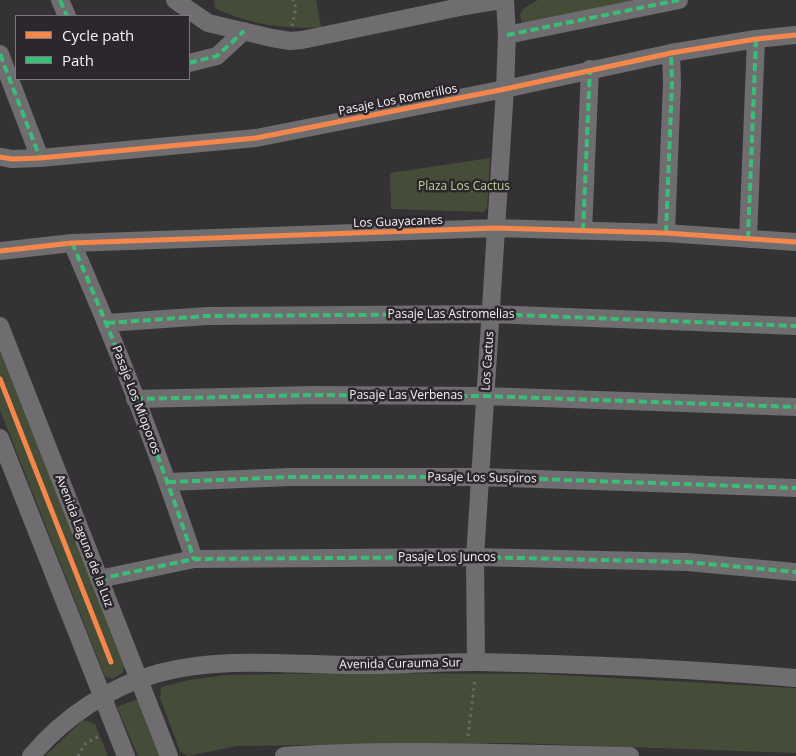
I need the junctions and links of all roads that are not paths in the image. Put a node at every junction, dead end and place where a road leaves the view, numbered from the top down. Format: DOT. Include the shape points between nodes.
graph roads {
  1 [pos="60,0"];
  2 [pos="175,0"];
  3 [pos="501,0"];
  4 [pos="505,0"];
  5 [pos="679,0"];
  6 [pos="67,15"];
  7 [pos="244,31"];
  8 [pos="796,35"];
  9 [pos="507,36"];
  10 [pos="756,39"];
  11 [pos="671,53"];
  12 [pos="0,54"];
  13 [pos="190,63"];
  14 [pos="590,69"];
  15 [pos="12,77"];
  16 [pos="505,89"];
  17 [pos="0,157"];
  18 [pos="40,158"];
  19 [pos="496,228"];
  20 [pos="583,231"];
  21 [pos="666,234"];
  22 [pos="748,239"];
  23 [pos="72,242"];
  24 [pos="796,242"];
  25 [pos="0,250"];
  26 [pos="491,314"];
  27 [pos="107,323"];
  28 [pos="0,326"];
  29 [pos="796,326"];
  30 [pos="485,396"];
  31 [pos="135,399"];
  32 [pos="796,407"];
  33 [pos="0,438"];
  34 [pos="480,478"];
  35 [pos="168,482"];
  36 [pos="796,488"];
  37 [pos="475,557"];
  38 [pos="194,559"];
  39 [pos="796,572"];
  40 [pos="99,579"];
  41 [pos="476,662"];
  42 [pos="796,678"];
  43 [pos="138,680"];
  44 [pos="102,696"];
  45 [pos="466,755"];
  46 [pos="31,756"];
  47 [pos="126,756"];
  48 [pos="169,756"];
  49 [pos="284,756"];
  50 [pos="630,756"];
  1 -- 6 [label="street"];
  2 -- 7 [label="street" via="208,23"];
  3 -- 7 [label="street" via="302,40 290,41"];
  4 -- 9 [label="street, Los Cactus"];
  5 -- 9 [label="street"];
  7 -- 13 [label="street" via="217,56"];
  8 -- 10 [label="street, Pasaje Los Romerillos"];
  9 -- 16 [label="street, Los Cactus"];
  10 -- 11 [label="street, Pasaje Los Romerillos"];
  10 -- 22 [label="street"];
  11 -- 14 [label="street, Pasaje Los Romerillos"];
  11 -- 21 [label="street"];
  12 -- 15 [label="street"];
  14 -- 16 [label="street, Pasaje Los Romerillos"];
  14 -- 20 [label="street"];
  15 -- 18 [label="street"];
  16 -- 18 [label="street, Pasaje Los Romerillos" via="256,138"];
  16 -- 19 [label="street, Los Cactus"];
  17 -- 18 [label="street, Pasaje Los Romerillos"];
  19 -- 20 [label="street, Los Guayacanes"];
  19 -- 23 [label="street, Los Guayacanes"];
  19 -- 26 [label="street, Los Cactus"];
  20 -- 21 [label="street, Los Guayacanes"];
  21 -- 22 [label="street, Los Guayacanes"];
  22 -- 24 [label="street, Los Guayacanes"];
  23 -- 25 [label="street, Los Guayacanes"];
  23 -- 27 [label="street, Pasaje Los Mioporos"];
  26 -- 27 [label="street, Pasaje Las Astromelias" via="208,316"];
  26 -- 29 [label="street, Pasaje Las Astromelias"];
  26 -- 30 [label="street, Los Cactus"];
  27 -- 31 [label="street, Pasaje Los Mioporos"];
  28 -- 40 [label="street, Avenida Laguna de la Luz"];
  30 -- 31 [label="street, Pasaje Las Verbenas"];
  30 -- 32 [label="street, Pasaje Las Verbenas"];
  30 -- 34 [label="street, Los Cactus"];
  31 -- 35 [label="street, Pasaje Los Mioporos"];
  33 -- 44 [label="street"];
  34 -- 35 [label="street, Pasaje Los Suspiros" via="290,477"];
  34 -- 36 [label="street, Pasaje Los Suspiros"];
  34 -- 37 [label="street, Los Cactus"];
  35 -- 38 [label="street, Pasaje Los Mioporos"];
  37 -- 38 [label="street, Pasaje Los Juncos"];
  37 -- 39 [label="street, Pasaje Los Juncos" via="687,562"];
  37 -- 41 [label="street, Los Cactus"];
  38 -- 40 [label="street, Pasaje Los Juncos"];
  40 -- 43 [label="street, Avenida Laguna de la Luz"];
  41 -- 42 [label="street, Avenida Curauma Sur"];
  41 -- 43 [label="street, Avenida Curauma Sur" via="235,664 180,668"];
  43 -- 44 [label="street, Avenida Curauma Sur"];
  43 -- 48 [label="street, Avenida Laguna de la Luz"];
  44 -- 46 [label="street, Avenida Curauma Sur" via="48,736"];
  44 -- 47 [label="street"];
  45 -- 49 [label="street"];
  45 -- 50 [label="street"];
}
